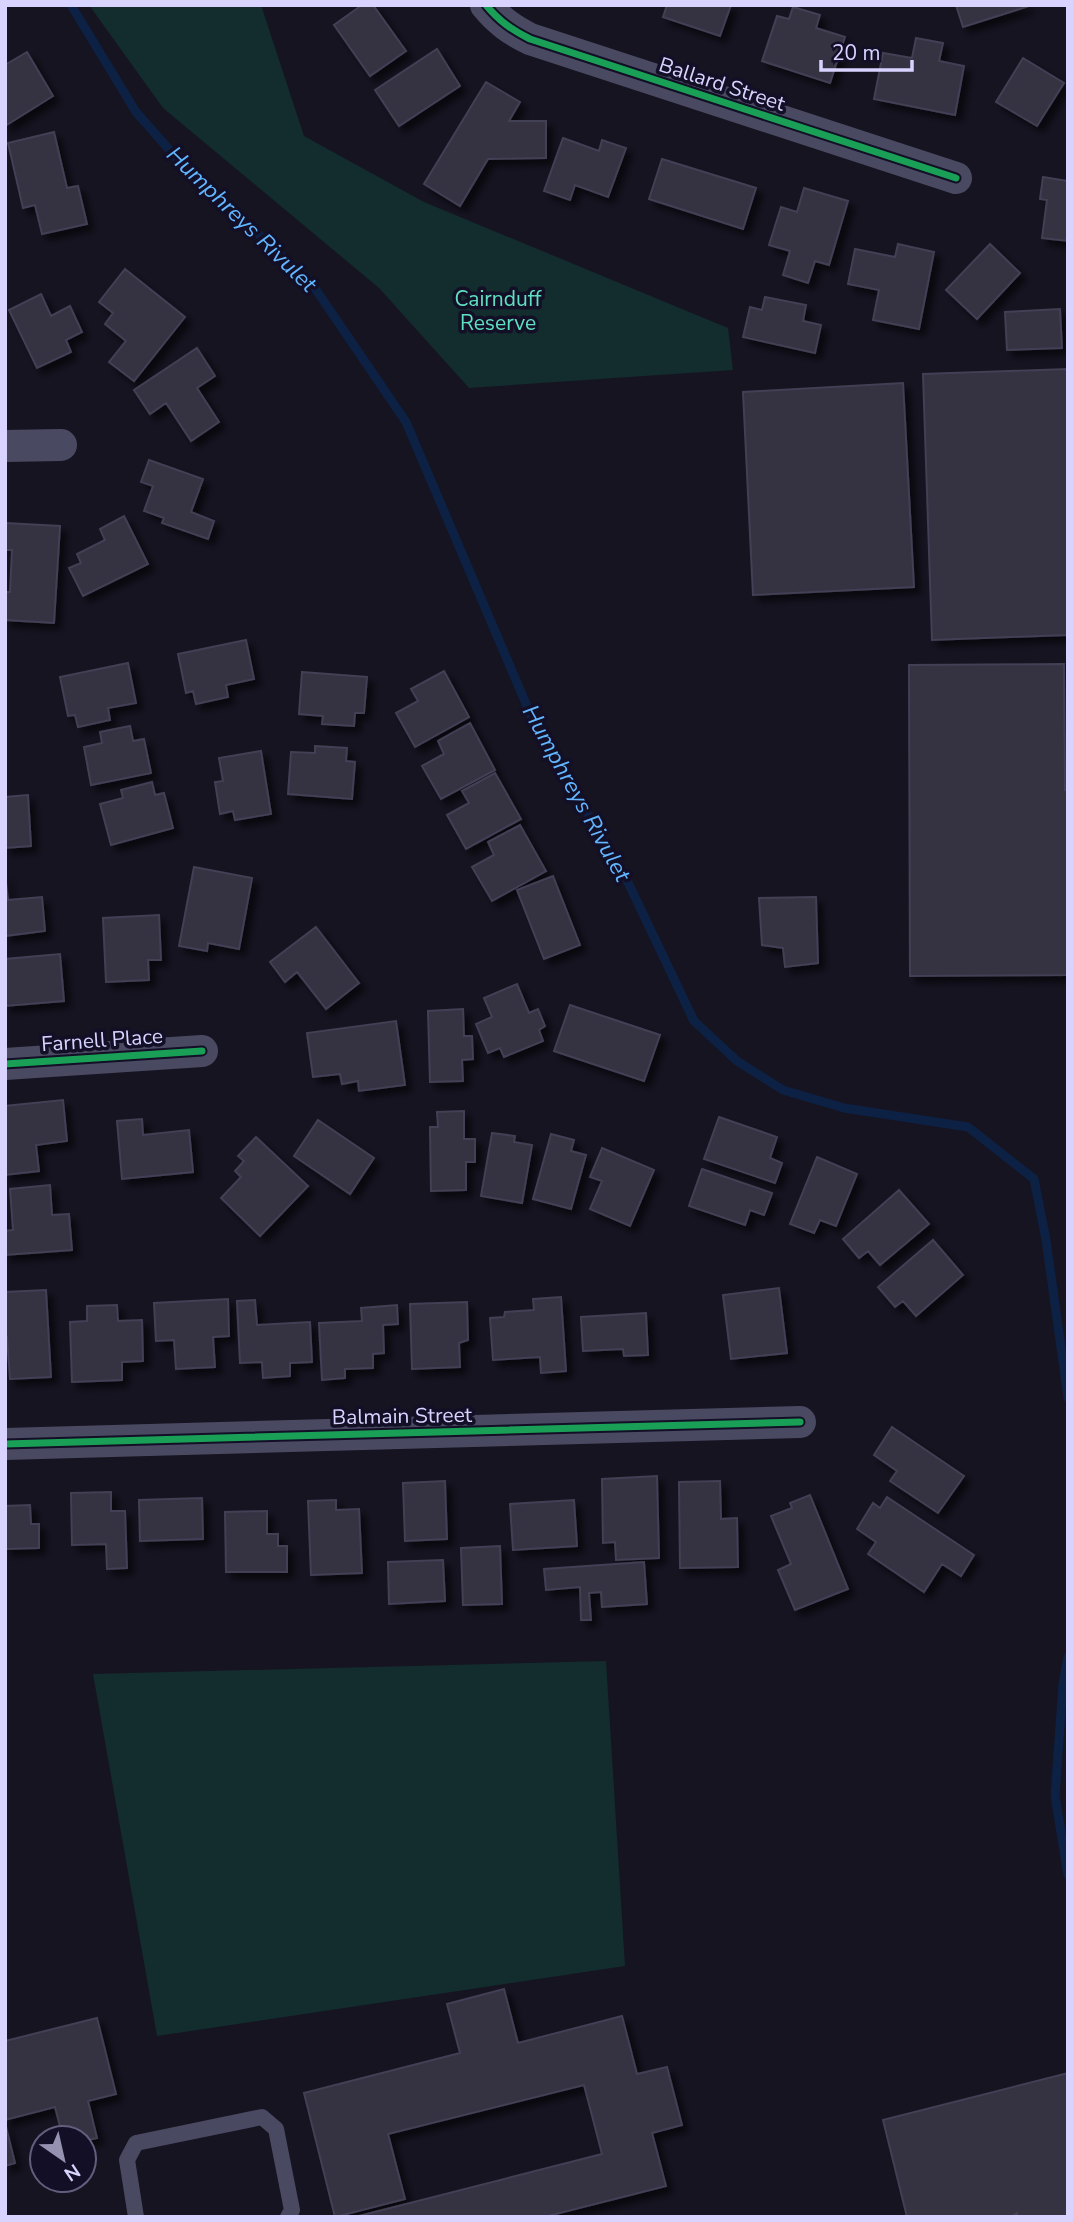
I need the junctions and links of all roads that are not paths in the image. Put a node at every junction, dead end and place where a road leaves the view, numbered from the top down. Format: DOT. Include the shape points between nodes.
graph roads {
  1 [pos="486,5"];
  2 [pos="956,178"];
  3 [pos="61,445"];
  4 [pos="5,446"];
  5 [pos="202,1051"];
  6 [pos="5,1064"];
  7 [pos="800,1422"];
  8 [pos="5,1444"];
  9 [pos="136,2217"];
  10 [pos="288,2217"];
  1 -- 2 [label="street, Ballard Street" via="495,17 530,38"];
  3 -- 4 [label="street"];
  5 -- 6 [label="street, Farnell Place"];
  7 -- 8 [label="street, Balmain Street"];
  9 -- 10 [label="lane" via="127,2160 136,2143 262,2117 276,2129 292,2210"];
}
